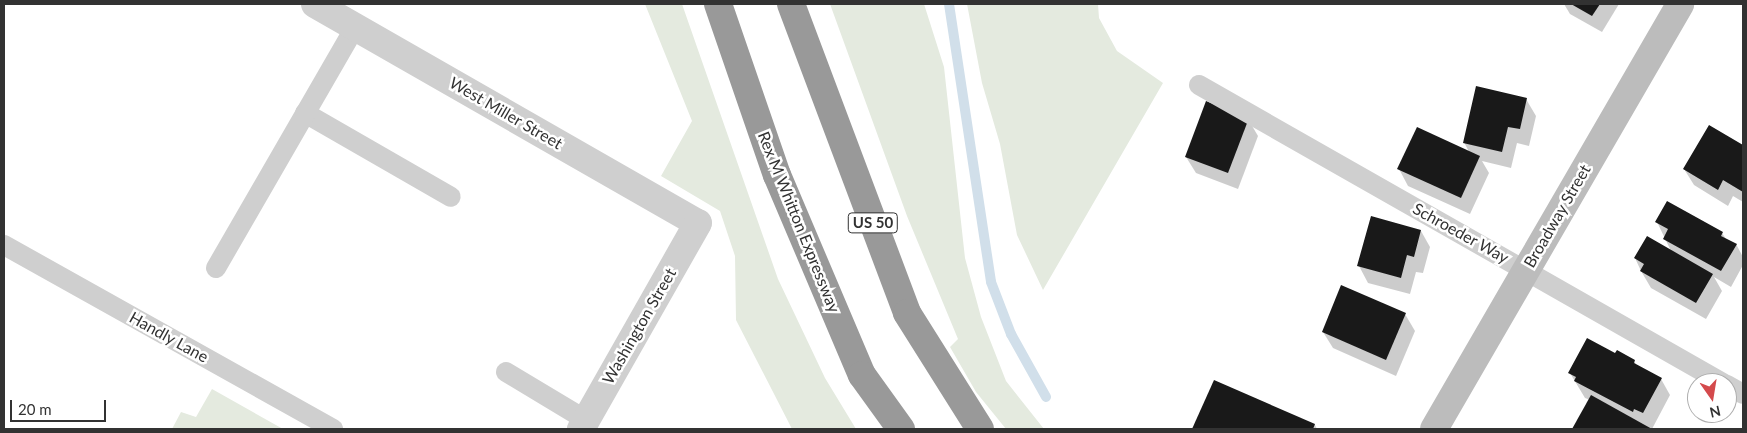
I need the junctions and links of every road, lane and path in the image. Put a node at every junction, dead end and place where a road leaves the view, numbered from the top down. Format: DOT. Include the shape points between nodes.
graph roads {
  1 [pos="315,4"];
  2 [pos="718,4"];
  3 [pos="791,4"];
  4 [pos="1680,4"];
  5 [pos="355,27"];
  6 [pos="1199,85"];
  7 [pos="305,113"];
  8 [pos="451,196"];
  9 [pos="698,223"];
  10 [pos="4,245"];
  11 [pos="216,268"];
  12 [pos="1526,270"];
  13 [pos="506,372"];
  14 [pos="1706,373"];
  15 [pos="583,424"];
  16 [pos="333,429"];
  17 [pos="901,429"];
  18 [pos="980,429"];
  19 [pos="1434,429"];
  1 -- 5 [label="street, West Miller Street"];
  2 -- 17 [label="highway, Rex M Whitton Expressway" via="777,175 862,375"];
  3 -- 18 [label="highway, US 50" via="907,313"];
  4 -- 12 [label="street, Broadway Street"];
  5 -- 7 [label="lane"];
  5 -- 9 [label="street, West Miller Street"];
  6 -- 12 [label="lane, Schroeder Way"];
  7 -- 8 [label="lane"];
  7 -- 11 [label="lane"];
  9 -- 15 [label="street, Washington Street"];
  10 -- 16 [label="lane, Handly Lane"];
  12 -- 14 [label="lane, Schroeder Way"];
  12 -- 19 [label="street, Broadway Street"];
  13 -- 15 [label="lane"];
}
